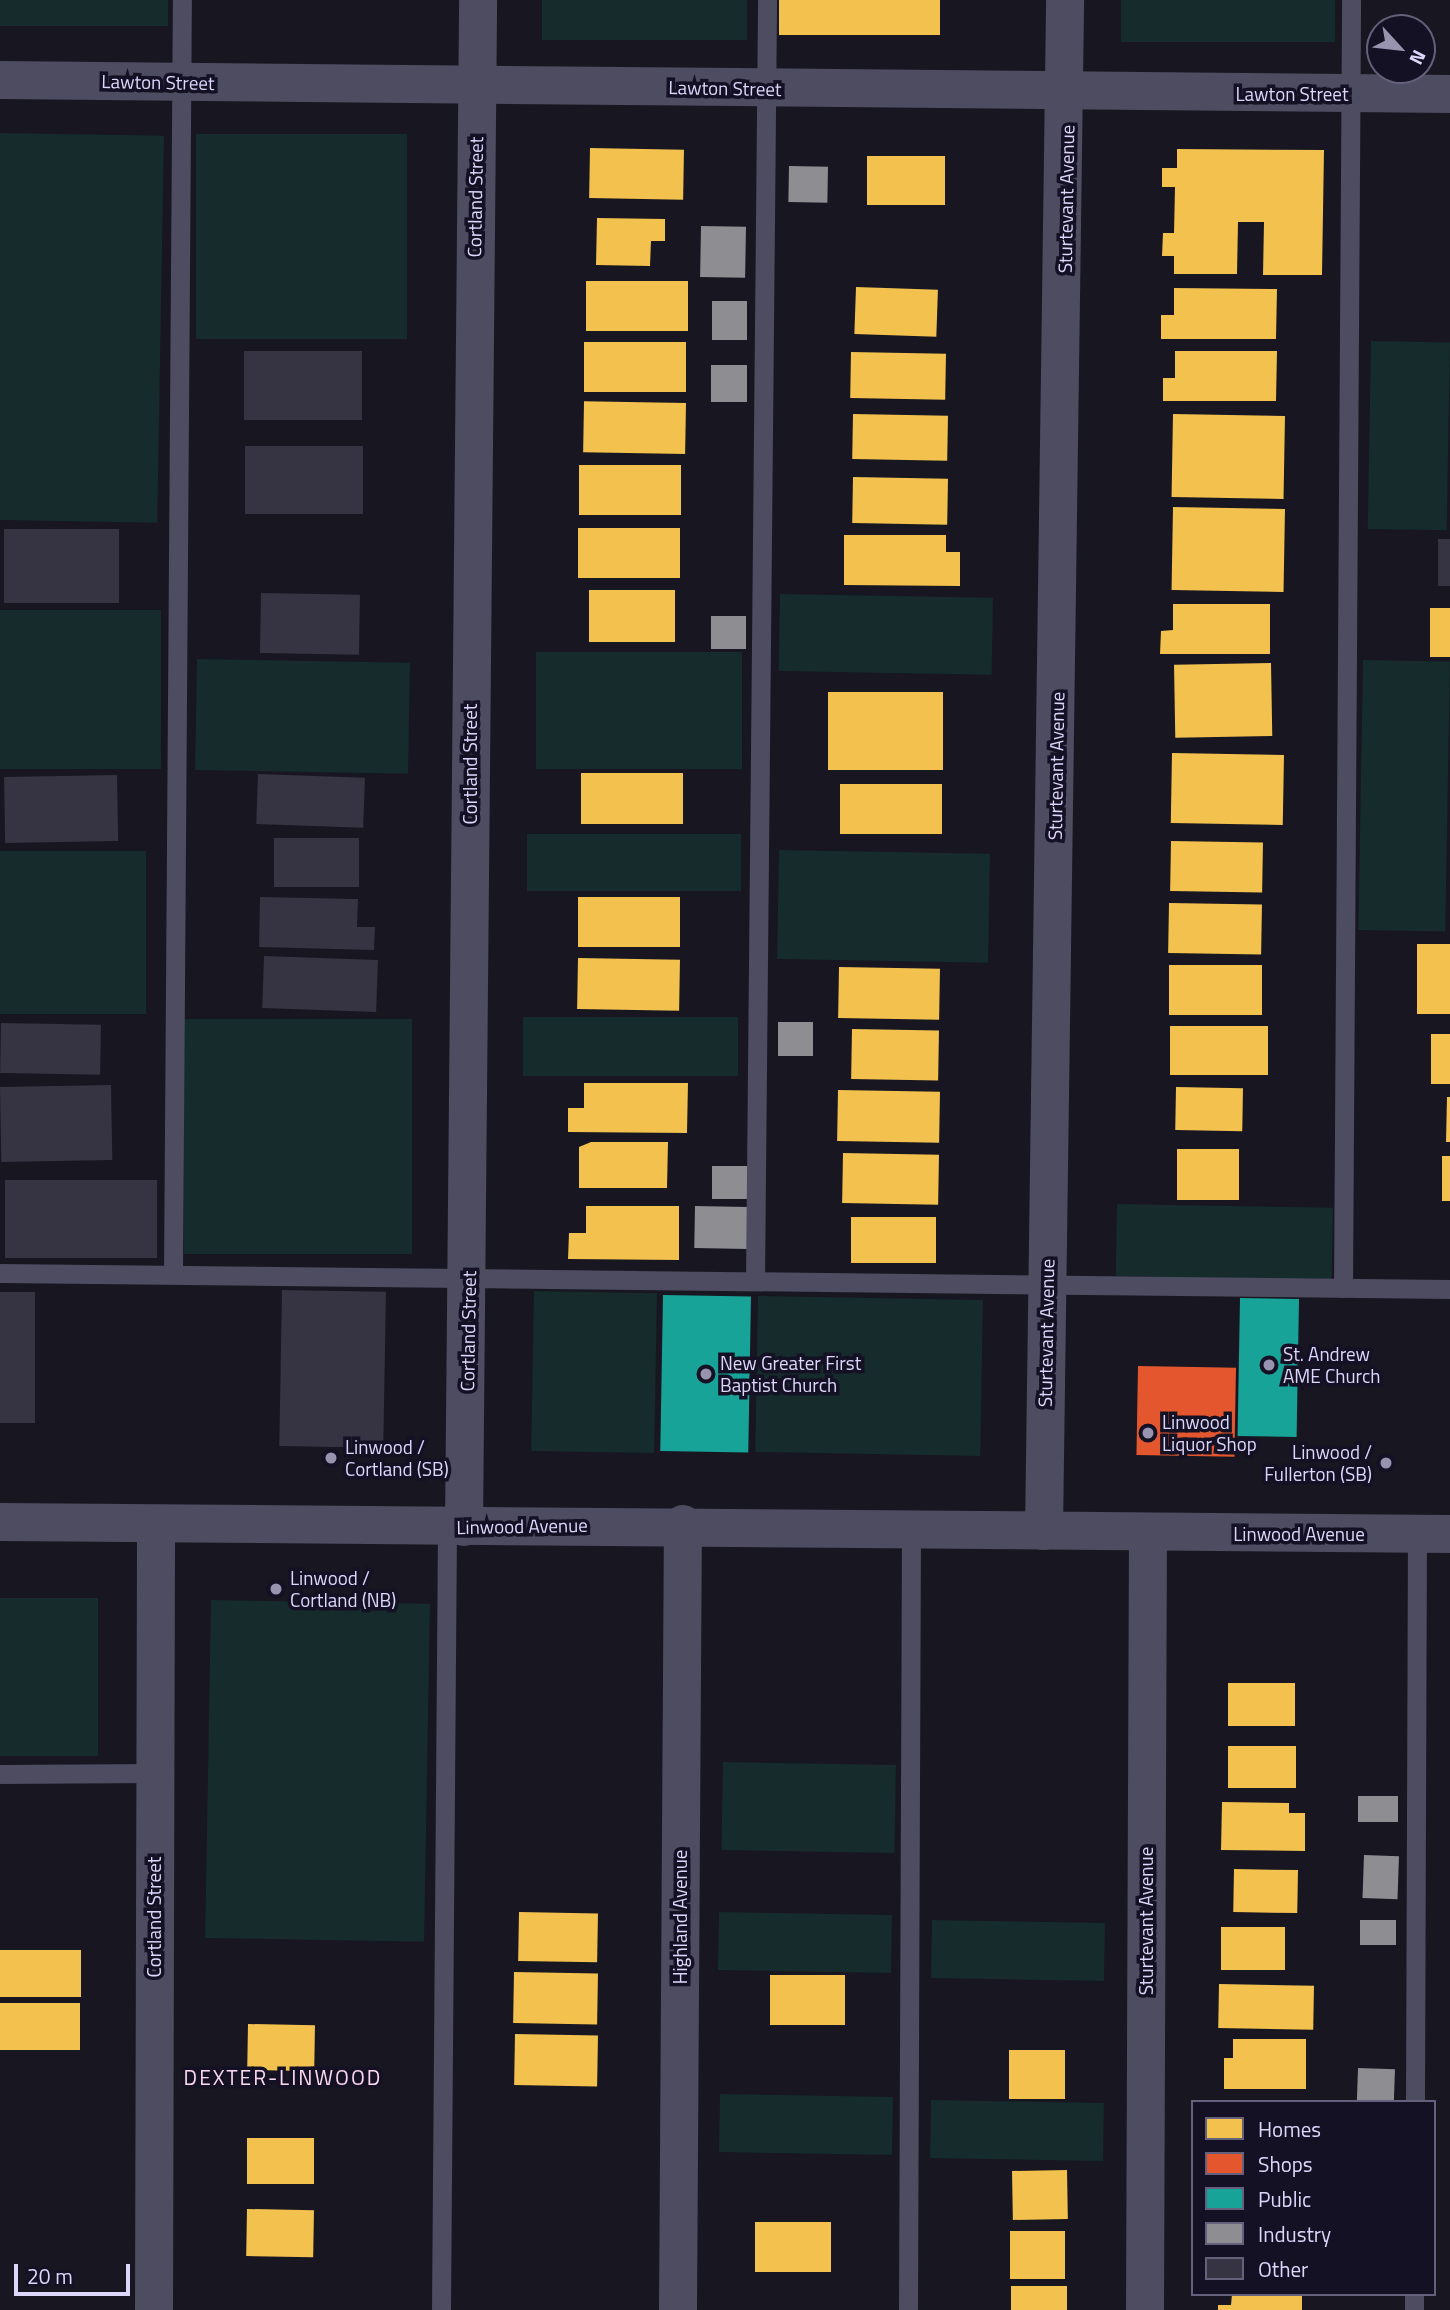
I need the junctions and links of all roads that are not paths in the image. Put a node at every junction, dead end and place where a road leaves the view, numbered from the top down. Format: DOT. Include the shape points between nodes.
graph roads {
  1 [pos="182,0"];
  2 [pos="478,0"];
  3 [pos="767,0"];
  4 [pos="1065,0"];
  5 [pos="1351,0"];
  6 [pos="0,79"];
  7 [pos="182,83"];
  8 [pos="477,87"];
  9 [pos="767,88"];
  10 [pos="1066,92"];
  11 [pos="1350,94"];
  12 [pos="1450,94"];
  13 [pos="0,1273"];
  14 [pos="173,1274"];
  15 [pos="468,1276"];
  16 [pos="755,1281"];
  17 [pos="1046,1284"];
  18 [pos="1343,1288"];
  19 [pos="1450,1289"];
  20 [pos="0,1522"];
  21 [pos="156,1524"];
  22 [pos="683,1524"];
  23 [pos="456,1527"];
  24 [pos="911,1528"];
  25 [pos="1044,1531"];
  26 [pos="1148,1532"];
  27 [pos="1434,1534"];
  28 [pos="155,1773"];
  29 [pos="0,1774"];
  30 [pos="1415,2100"];
  31 [pos="154,2310"];
  32 [pos="441,2310"];
  33 [pos="678,2310"];
  34 [pos="908,2310"];
  35 [pos="1145,2310"];
  1 -- 7 [label="lane"];
  2 -- 8 [label="street, Cortland Street"];
  3 -- 9 [label="lane"];
  4 -- 10 [label="street, Sturtevant Avenue"];
  5 -- 11 [label="lane"];
  6 -- 7 [label="street, Lawton Street"];
  7 -- 8 [label="street, Lawton Street"];
  7 -- 14 [label="lane"];
  8 -- 9 [label="street, Lawton Street"];
  8 -- 15 [label="street, Cortland Street"];
  9 -- 10 [label="street, Lawton Street"];
  9 -- 16 [label="lane"];
  10 -- 11 [label="street, Lawton Street"];
  10 -- 17 [label="street, Sturtevant Avenue"];
  11 -- 12 [label="street, Lawton Street"];
  11 -- 18 [label="lane"];
  13 -- 14 [label="lane"];
  14 -- 15 [label="lane"];
  15 -- 16 [label="lane"];
  15 -- 23 [label="street, Cortland Street"];
  16 -- 17 [label="lane"];
  17 -- 18 [label="lane"];
  17 -- 25 [label="street, Sturtevant Avenue"];
  18 -- 19 [label="lane"];
  20 -- 21 [label="street, Linwood Avenue"];
  21 -- 23 [label="street, Linwood Avenue"];
  21 -- 28 [label="street, Cortland Street"];
  22 -- 23 [label="street, Linwood Avenue"];
  22 -- 24 [label="street, Linwood Avenue"];
  22 -- 33 [label="street, Highland Avenue"];
  23 -- 32 [label="lane"];
  24 -- 25 [label="street, Linwood Avenue"];
  24 -- 34 [label="lane"];
  25 -- 26 [label="street, Linwood Avenue"];
  26 -- 27 [label="street, Linwood Avenue"];
  26 -- 35 [label="street, Sturtevant Avenue"];
  27 -- 30 [label="lane"];
  28 -- 29 [label="lane"];
  28 -- 31 [label="street, Cortland Street"];
}
